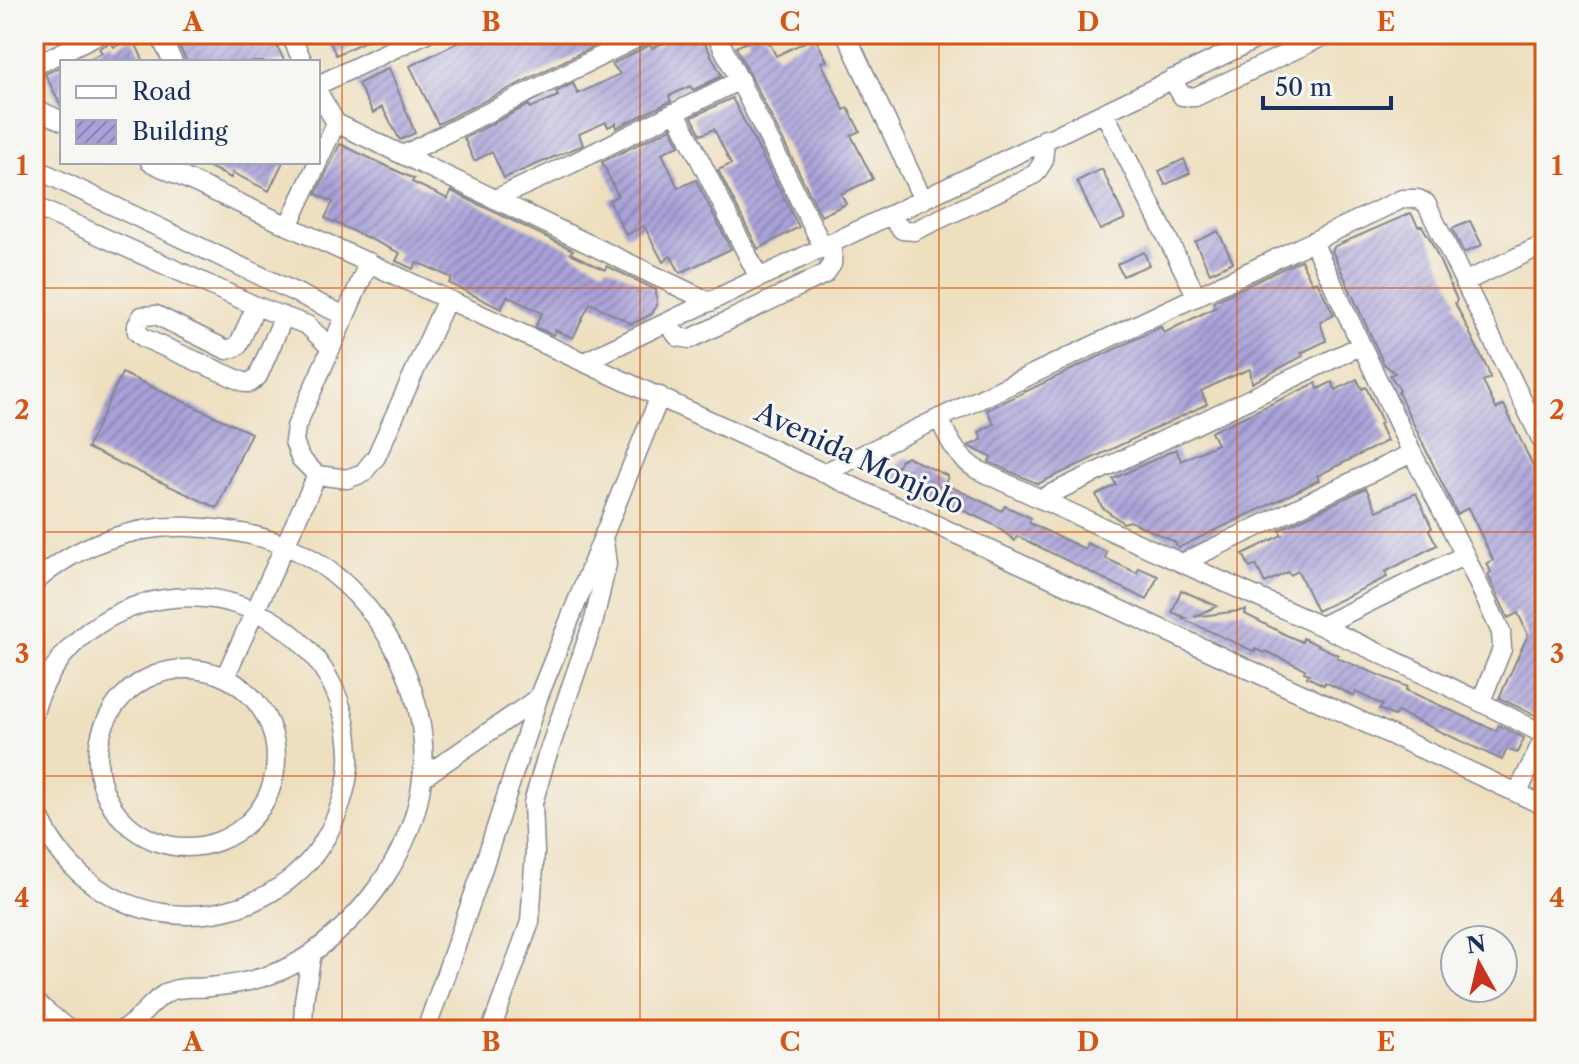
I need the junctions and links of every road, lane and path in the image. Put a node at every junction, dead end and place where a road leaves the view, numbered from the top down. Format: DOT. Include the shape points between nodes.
graph roads {
  1 [pos="99,34"];
  2 [pos="159,34"];
  3 [pos="290,34"];
  4 [pos="425,34"];
  5 [pos="645,34"];
  6 [pos="716,34"];
  7 [pos="846,34"];
  8 [pos="1267,34"];
  9 [pos="1328,34"];
  10 [pos="172,60"];
  11 [pos="302,60"];
  12 [pos="34,66"];
  13 [pos="1172,79"];
  14 [pos="740,80"];
  15 [pos="320,84"];
  16 [pos="320,95"];
  17 [pos="34,108"];
  18 [pos="676,112"];
  19 [pos="1104,112"];
  20 [pos="60,120"];
  21 [pos="336,123"];
  22 [pos="1045,139"];
  23 [pos="403,155"];
  24 [pos="320,158"];
  25 [pos="154,164"];
  26 [pos="317,164"];
  27 [pos="34,168"];
  28 [pos="495,199"];
  29 [pos="923,200"];
  30 [pos="34,206"];
  31 [pos="890,216"];
  32 [pos="288,226"];
  33 [pos="1313,242"];
  34 [pos="1545,244"];
  35 [pos="828,245"];
  36 [pos="218,255"];
  37 [pos="369,262"];
  38 [pos="759,278"];
  39 [pos="1464,282"];
  40 [pos="206,283"];
  41 [pos="1197,297"];
  42 [pos="447,299"];
  43 [pos="710,302"];
  44 [pos="256,306"];
  45 [pos="284,316"];
  46 [pos="345,316"];
  47 [pos="667,323"];
  48 [pos="1360,346"];
  49 [pos="331,348"];
  50 [pos="584,362"];
  51 [pos="660,396"];
  52 [pos="939,418"];
  53 [pos="1545,447"];
  54 [pos="1412,453"];
  55 [pos="826,472"];
  56 [pos="317,475"];
  57 [pos="1040,499"];
  58 [pos="604,539"];
  59 [pos="283,545"];
  60 [pos="1465,555"];
  61 [pos="1182,563"];
  62 [pos="34,583"];
  63 [pos="254,610"];
  64 [pos="1321,626"];
  65 [pos="225,677"];
  66 [pos="538,698"];
  67 [pos="1481,701"];
  68 [pos="34,713"];
  69 [pos="1545,736"];
  70 [pos="422,778"];
  71 [pos="1518,792"];
  72 [pos="34,800"];
  73 [pos="1545,806"];
  74 [pos="312,953"];
  75 [pos="34,1001"];
  76 [pos="69,1030"];
  77 [pos="122,1030"];
  78 [pos="303,1030"];
  79 [pos="426,1030"];
  80 [pos="491,1030"];
  1 -- 12 [label="street"];
  2 -- 10 [label="street"];
  3 -- 11 [label="street"];
  4 -- 15 [label="street"];
  5 -- 23 [label="street"];
  6 -- 14 [label="street"];
  7 -- 29 [label="street"];
  8 -- 13 [label="street"];
  9 -- 13 [label="street" via="1195,97 1182,96"];
  13 -- 19 [label="street"];
  14 -- 18 [label="street"];
  14 -- 35 [label="street"];
  16 -- 21 [label="street"];
  17 -- 20 [label="street"];
  18 -- 28 [label="street"];
  18 -- 38 [label="street"];
  19 -- 22 [label="street"];
  19 -- 41 [label="street"];
  21 -- 23 [label="street"];
  21 -- 24 [label="street"];
  22 -- 29 [label="street"];
  22 -- 31 [label="street" via="1043,162 1035,174 914,231 902,230"];
  23 -- 28 [label="street"];
  25 -- 32 [label="street, Avenida Monjolo"];
  26 -- 32 [label="street"];
  27 -- 36 [label="street"];
  28 -- 43 [label="street"];
  29 -- 31 [label="street"];
  30 -- 40 [label="street"];
  31 -- 35 [label="street"];
  32 -- 37 [label="street, Avenida Monjolo"];
  33 -- 39 [label="street" via="1402,199 1418,199 1426,203"];
  33 -- 41 [label="street"];
  33 -- 48 [label="street"];
  34 -- 39 [label="street"];
  35 -- 38 [label="street"];
  35 -- 47 [label="street" via="832,264 825,274 690,339 678,337"];
  36 -- 40 [label="street"];
  36 -- 46 [label="street"];
  37 -- 42 [label="street, Avenida Monjolo"];
  37 -- 46 [label="street"];
  38 -- 43 [label="street"];
  39 -- 53 [label="street"];
  40 -- 44 [label="street"];
  41 -- 52 [label="street"];
  42 -- 50 [label="street, Avenida Monjolo"];
  42 -- 56 [label="street" via="376,457 363,473 347,479"];
  43 -- 47 [label="street"];
  44 -- 45 [label="street"];
  44 -- 45 [label="street" via="232,350 156,315 142,316 137,332 250,383"];
  45 -- 49 [label="street" via="307,325"];
  46 -- 49 [label="street"];
  47 -- 50 [label="street"];
  48 -- 54 [label="street"];
  48 -- 57 [label="street"];
  49 -- 56 [label="street" via="294,441 300,458"];
  50 -- 51 [label="street, Avenida Monjolo"];
  51 -- 55 [label="street, Avenida Monjolo"];
  51 -- 58 [label="street"];
  52 -- 55 [label="street"];
  52 -- 57 [label="street" via="961,459"];
  54 -- 60 [label="street"];
  54 -- 61 [label="street"];
  55 -- 71 [label="street, Avenida Monjolo"];
  56 -- 59 [label="street"];
  57 -- 61 [label="street"];
  58 -- 66 [label="street"];
  58 -- 80 [label="street" via="607,564 594,620 533,803 530,922"];
  59 -- 62 [label="street" via="214,528 132,531 60,563"];
  59 -- 63 [label="street"];
  59 -- 70 [label="street" via="322,566 354,593 396,653 412,688 421,732"];
  60 -- 64 [label="street"];
  60 -- 67 [label="street" via="1503,641"];
  61 -- 64 [label="street"];
  63 -- 65 [label="street"];
  63 -- 68 [label="street" via="218,599 181,596 144,602 109,616 79,638 54,667"];
  63 -- 72 [label="street" via="286,628 313,654 346,721 345,795 311,860 283,886 250,904 215,914 177,916 140,909 106,894 76,872 53,843"];
  64 -- 67 [label="street"];
  65 -- 65 [label="street" via="175,670 129,690 112,709 97,758 101,783 128,826 149,839 174,847 224,840 263,807 274,784 277,759 269,722 247,691"];
  66 -- 70 [label="street"];
  66 -- 79 [label="street"];
  67 -- 69 [label="street"];
  69 -- 71 [label="street"];
  70 -- 74 [label="street" via="401,851 376,892"];
  71 -- 73 [label="street, Avenida Monjolo"];
  74 -- 77 [label="street" via="243,984 167,993"];
  74 -- 78 [label="street"];
  75 -- 76 [label="street"];
}
